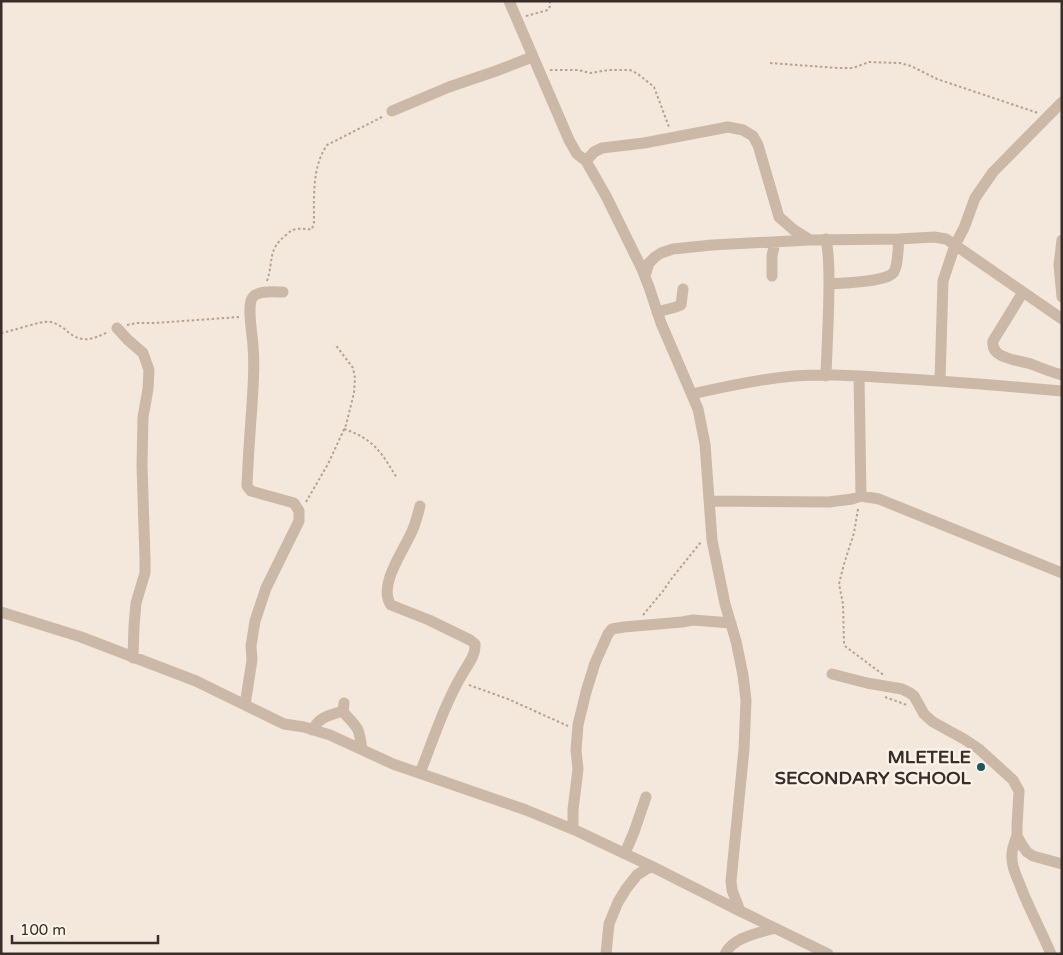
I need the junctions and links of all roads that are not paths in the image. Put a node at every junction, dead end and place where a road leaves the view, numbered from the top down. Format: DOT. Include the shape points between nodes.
graph roads {
  1 [pos="509,1"];
  2 [pos="532,56"];
  3 [pos="1062,102"];
  4 [pos="392,111"];
  5 [pos="586,161"];
  6 [pos="899,239"];
  7 [pos="810,240"];
  8 [pos="826,240"];
  9 [pos="1062,240"];
  10 [pos="775,242"];
  11 [pos="955,245"];
  12 [pos="644,276"];
  13 [pos="772,276"];
  14 [pos="1061,278"];
  15 [pos="829,284"];
  16 [pos="683,289"];
  17 [pos="283,292"];
  18 [pos="1023,292"];
  19 [pos="1062,297"];
  20 [pos="657,312"];
  21 [pos="1062,319"];
  22 [pos="117,328"];
  23 [pos="1062,375"];
  24 [pos="826,376"];
  25 [pos="858,376"];
  26 [pos="940,381"];
  27 [pos="1062,391"];
  28 [pos="692,394"];
  29 [pos="859,497"];
  30 [pos="710,501"];
  31 [pos="420,506"];
  32 [pos="1062,574"];
  33 [pos="1,612"];
  34 [pos="730,624"];
  35 [pos="133,658"];
  36 [pos="832,674"];
  37 [pos="245,705"];
  38 [pos="312,730"];
  39 [pos="362,750"];
  40 [pos="420,773"];
  41 [pos="646,796"];
  42 [pos="573,829"];
  43 [pos="1017,836"];
  44 [pos="625,853"];
  45 [pos="1062,864"];
  46 [pos="651,866"];
  47 [pos="740,911"];
  48 [pos="775,928"];
  49 [pos="606,954"];
  50 [pos="725,954"];
  51 [pos="828,954"];
  52 [pos="1051,954"];
  1 -- 2 [label="street"];
  2 -- 4 [label="street"];
  2 -- 5 [label="street" via="569,140 577,154"];
  3 -- 11 [label="street" via="993,172 976,198"];
  5 -- 7 [label="street" via="602,148 728,126 744,130 758,145 779,217"];
  5 -- 12 [label="street"];
  6 -- 8 [label="street"];
  6 -- 11 [label="street" via="934,237"];
  6 -- 15 [label="street" via="893,274 874,280"];
  7 -- 8 [label="street"];
  7 -- 10 [label="street"];
  8 -- 15 [label="street"];
  9 -- 14 [label="street"];
  10 -- 12 [label="street" via="673,249 655,256"];
  10 -- 13 [label="street"];
  11 -- 18 [label="street"];
  11 -- 26 [label="street" via="943,281"];
  12 -- 20 [label="street"];
  14 -- 19 [label="street"];
  15 -- 24 [label="street"];
  16 -- 20 [label="street" via="681,305"];
  17 -- 37 [label="street" via="255,295 251,303 254,368 248,486 251,491 294,503 299,511 298,521 266,588 255,621"];
  18 -- 21 [label="street"];
  18 -- 23 [label="street" via="992,346 1008,359"];
  20 -- 28 [label="street"];
  22 -- 35 [label="street" via="143,353 149,370 143,417 142,465 145,574 136,603"];
  24 -- 25 [label="street"];
  24 -- 28 [label="street" via="786,376"];
  25 -- 26 [label="street"];
  25 -- 29 [label="street"];
  26 -- 27 [label="street"];
  28 -- 30 [label="street" via="705,444"];
  29 -- 30 [label="street" via="828,502"];
  29 -- 32 [label="street" via="879,500"];
  30 -- 34 [label="street" via="711,529"];
  31 -- 40 [label="street" via="413,530 387,587 388,601 475,644"];
  33 -- 35 [label="street" via="81,637"];
  34 -- 42 [label="street" via="693,620 612,629 608,634 595,663 578,730"];
  34 -- 47 [label="street" via="744,675 746,700 731,881"];
  35 -- 37 [label="street" via="196,681"];
  36 -- 43 [label="street" via="910,693 933,722 964,739 995,763 1013,780 1019,791"];
  37 -- 38 [label="street" via="284,724"];
  38 -- 39 [label="street"];
  38 -- 39 [label="street" via="323,717 343,707 358,730"];
  39 -- 40 [label="street"];
  40 -- 42 [label="street"];
  41 -- 44 [label="street"];
  42 -- 44 [label="street"];
  43 -- 45 [label="street" via="1033,856"];
  43 -- 52 [label="street" via="1012,859 1015,872"];
  44 -- 46 [label="street"];
  46 -- 47 [label="street"];
  46 -- 49 [label="street" via="637,875 618,902 610,924"];
  47 -- 48 [label="street"];
  48 -- 50 [label="street" via="738,941"];
  48 -- 51 [label="street"];
}
